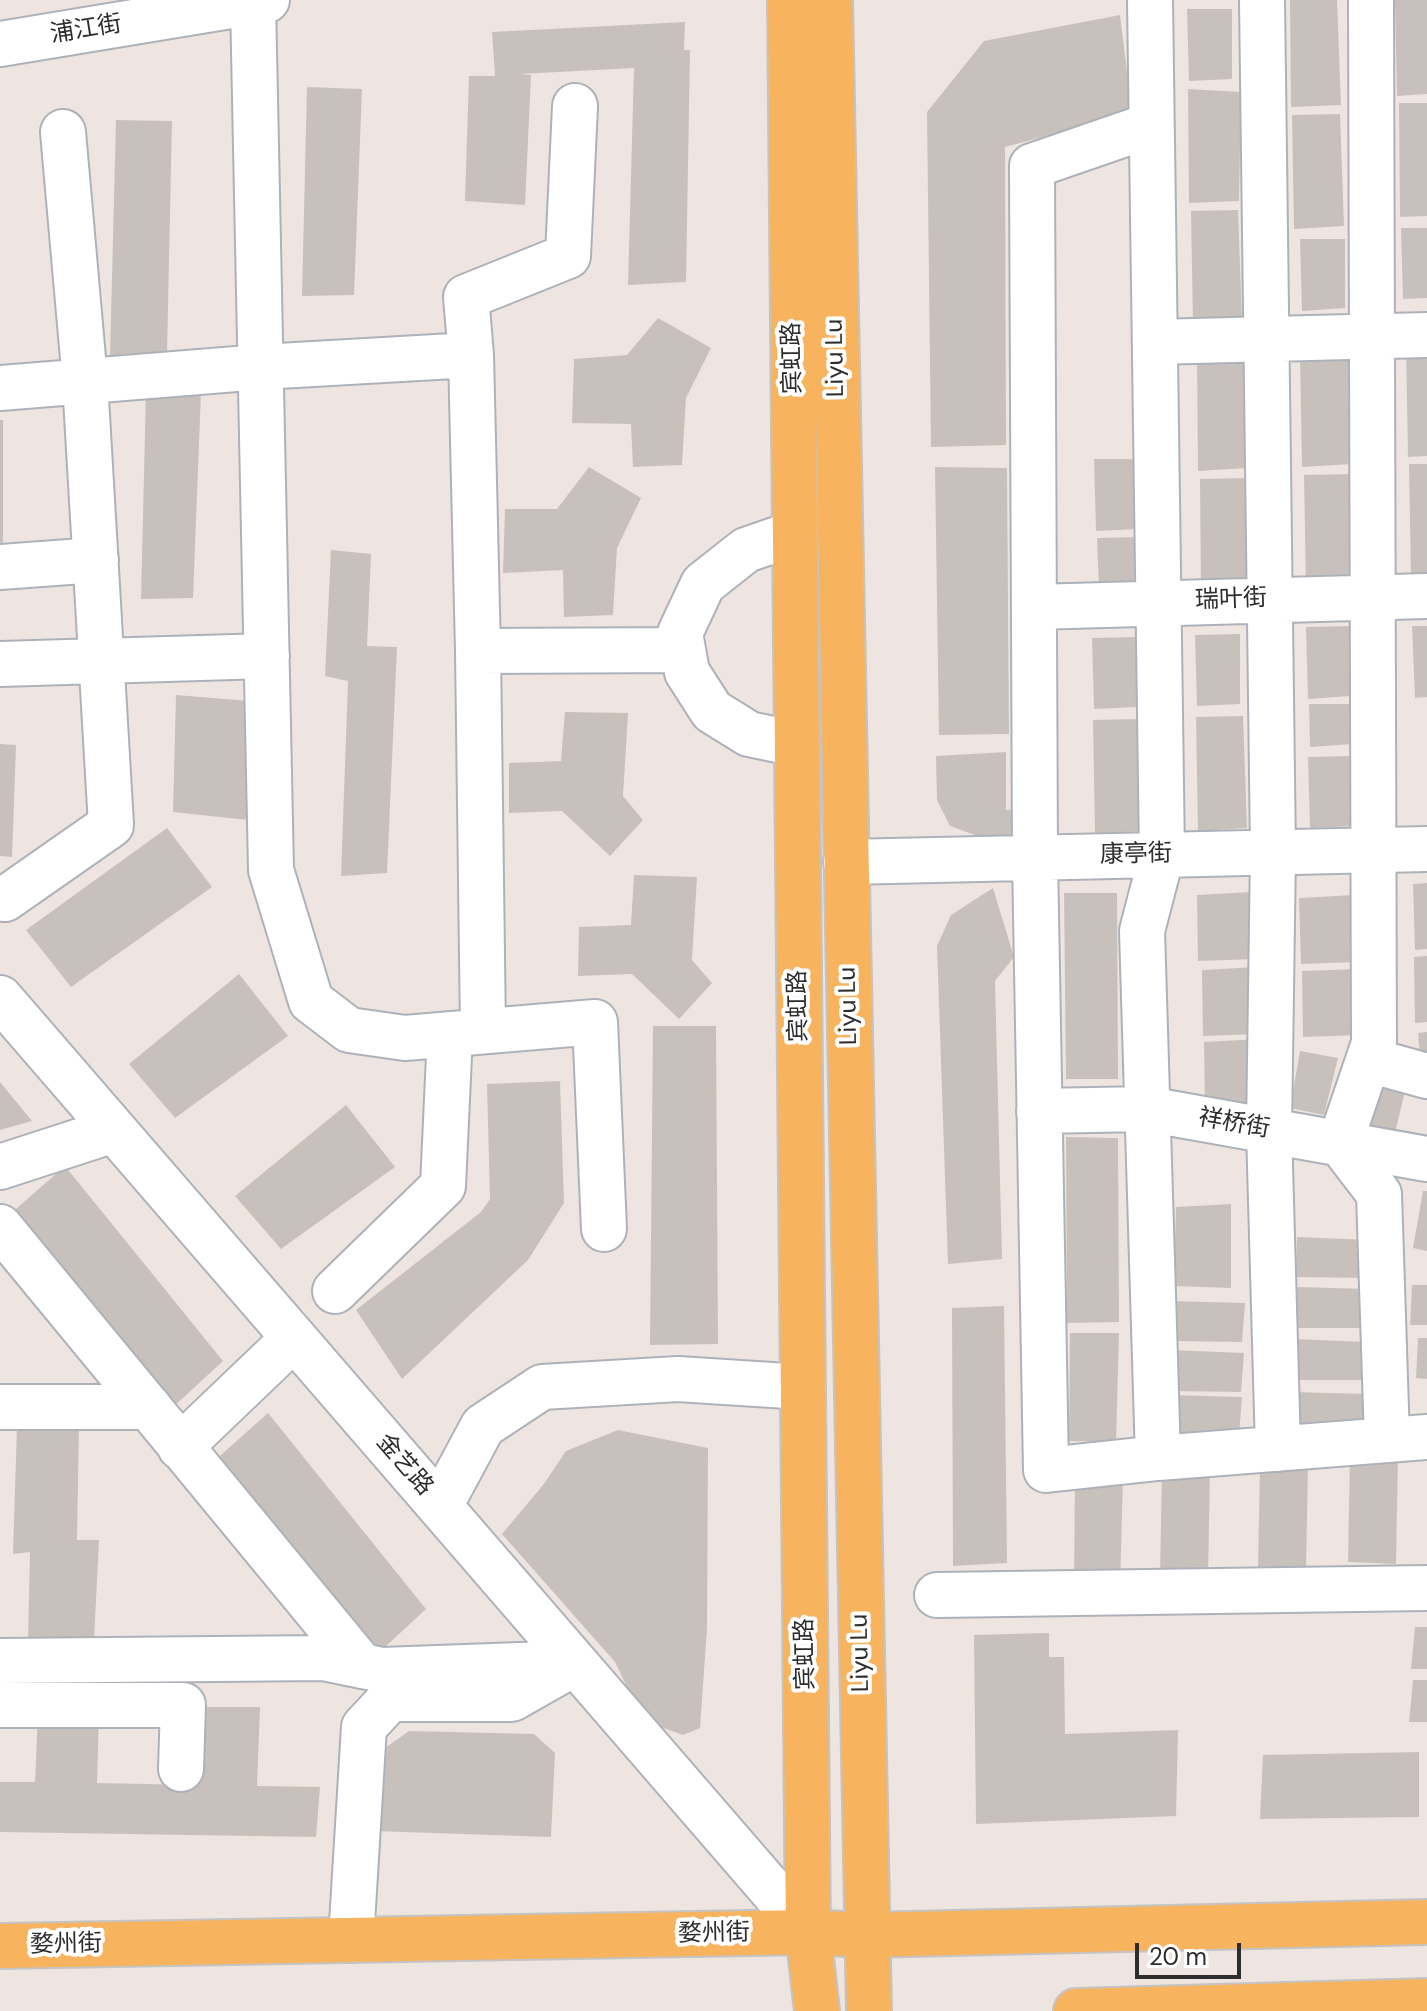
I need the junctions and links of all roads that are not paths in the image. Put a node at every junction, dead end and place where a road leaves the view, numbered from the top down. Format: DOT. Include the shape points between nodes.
graph roads {
  1 [pos="790,0"];
  2 [pos="830,0"];
  3 [pos="1150,0"];
  4 [pos="1262,0"];
  5 [pos="1371,0"];
  6 [pos="260,1"];
  7 [pos="0,44"];
  8 [pos="575,106"];
  9 [pos="1151,125"];
  10 [pos="63,132"];
  11 [pos="1427,335"];
  12 [pos="1372,336"];
  13 [pos="1267,339"];
  14 [pos="1155,342"];
  15 [pos="471,355"];
  16 [pos="261,367"];
  17 [pos="85,381"];
  18 [pos="0,388"];
  19 [pos="795,533"];
  20 [pos="96,560"];
  21 [pos="0,567"];
  22 [pos="1373,596"];
  23 [pos="1427,596"];
  24 [pos="1270,599"];
  25 [pos="1158,603"];
  26 [pos="1034,607"];
  27 [pos="683,650"];
  28 [pos="478,651"];
  29 [pos="267,656"];
  30 [pos="102,660"];
  31 [pos="0,664"];
  32 [pos="797,744"];
  33 [pos="1427,849"];
  34 [pos="1374,850"];
  35 [pos="1273,852"];
  36 [pos="1162,854"];
  37 [pos="1035,858"];
  38 [pos="846,862"];
  39 [pos="5,899"];
  40 [pos="0,998"];
  41 [pos="467,1033"];
  42 [pos="1369,1060"];
  43 [pos="1427,1076"];
  44 [pos="1147,1109"];
  45 [pos="1039,1111"];
  46 [pos="114,1130"];
  47 [pos="1269,1130"];
  48 [pos="1340,1143"];
  49 [pos="1427,1159"];
  50 [pos="0,1167"];
  51 [pos="0,1227"];
  52 [pos="604,1229"];
  53 [pos="335,1291"];
  54 [pos="294,1338"];
  55 [pos="803,1387"];
  56 [pos="0,1407"];
  57 [pos="149,1407"];
  58 [pos="1407,1438"];
  59 [pos="180,1447"];
  60 [pos="1278,1449"];
  61 [pos="1158,1458"];
  62 [pos="440,1506"];
  63 [pos="1427,1588"];
  64 [pos="937,1595"];
  65 [pos="0,1661"];
  66 [pos="575,1663"];
  67 [pos="362,1666"];
  68 [pos="0,1705"];
  69 [pos="181,1769"];
  70 [pos="1427,1922"];
  71 [pos="808,1932"];
  72 [pos="866,1935"];
  73 [pos="351,1940"];
  74 [pos="0,1946"];
  75 [pos="1427,2001"];
  76 [pos="817,2011"];
  77 [pos="869,2011"];
  78 [pos="1076,2011"];
  1 -- 19 [label="main road, 宾虹路"];
  2 -- 38 [label="main road, Liyu Lu"];
  3 -- 9 [label="street"];
  4 -- 13 [label="street"];
  5 -- 12 [label="street"];
  6 -- 7 [label="street, 浦江街"];
  6 -- 16 [label="street"];
  8 -- 15 [label="street" via="568,256 466,297"];
  9 -- 14 [label="street"];
  9 -- 26 [label="street" via="1032,166"];
  10 -- 17 [label="street"];
  11 -- 12 [label="street"];
  12 -- 13 [label="street"];
  12 -- 22 [label="street"];
  13 -- 14 [label="street"];
  13 -- 24 [label="street"];
  14 -- 25 [label="street"];
  15 -- 16 [label="street"];
  15 -- 28 [label="street"];
  16 -- 17 [label="street"];
  16 -- 29 [label="street"];
  17 -- 18 [label="street"];
  17 -- 20 [label="street"];
  19 -- 27 [label="street" via="746,550 703,584 680,633"];
  19 -- 32 [label="main road, 宾虹路"];
  20 -- 21 [label="street"];
  20 -- 30 [label="street"];
  22 -- 23 [label="street, 瑞叶街"];
  22 -- 24 [label="street, 瑞叶街"];
  22 -- 34 [label="street"];
  24 -- 25 [label="street, 瑞叶街"];
  24 -- 35 [label="street"];
  25 -- 26 [label="street, 瑞叶街"];
  25 -- 36 [label="street"];
  26 -- 37 [label="street"];
  27 -- 28 [label="street"];
  27 -- 32 [label="street" via="687,672 712,711 749,734"];
  28 -- 41 [label="street"];
  29 -- 30 [label="street"];
  29 -- 41 [label="street" via="271,870 311,1001 349,1030 405,1038"];
  30 -- 31 [label="street"];
  30 -- 39 [label="street" via="111,825"];
  32 -- 55 [label="main road, 宾虹路"];
  33 -- 34 [label="street, 康亭街"];
  34 -- 35 [label="street, 康亭街"];
  34 -- 42 [label="street" via="1374,1043"];
  35 -- 36 [label="street, 康亭街"];
  35 -- 47 [label="street"];
  36 -- 37 [label="street, 康亭街"];
  36 -- 44 [label="street" via="1142,931"];
  37 -- 38 [label="street, 康亭街"];
  37 -- 45 [label="street"];
  38 -- 72 [label="main road, Liyu Lu"];
  40 -- 46 [label="street, 金艺路"];
  41 -- 52 [label="street" via="595,1022"];
  41 -- 53 [label="street" via="443,1186"];
  42 -- 43 [label="street"];
  42 -- 48 [label="street"];
  44 -- 45 [label="street, 祥桥街"];
  44 -- 47 [label="street, 祥桥街"];
  44 -- 61 [label="street"];
  45 -- 61 [label="street" via="1046,1470"];
  46 -- 50 [label="street"];
  46 -- 54 [label="street, 金艺路"];
  47 -- 48 [label="street, 祥桥街"];
  47 -- 60 [label="street"];
  48 -- 49 [label="street, 祥桥街"];
  48 -- 58 [label="street" via="1379,1194"];
  51 -- 57 [label="street"];
  54 -- 59 [label="street"];
  54 -- 62 [label="street, 金艺路"];
  55 -- 62 [label="street" via="678,1379 542,1387 483,1426"];
  55 -- 71 [label="main road, 宾虹路"];
  56 -- 57 [label="street"];
  57 -- 59 [label="street"];
  58 -- 60 [label="street"];
  59 -- 67 [label="street"];
  60 -- 61 [label="street"];
  62 -- 66 [label="street, 金艺路"];
  63 -- 64 [label="street"];
  65 -- 67 [label="street" via="323,1658"];
  66 -- 67 [label="street" via="382,1670"];
  66 -- 71 [label="street, 金艺路"];
  66 -- 73 [label="street" via="512,1699 390,1699 364,1727"];
  68 -- 69 [label="street" via="183,1705"];
  70 -- 72 [label="main road, 婺州街"];
  71 -- 72 [label="main road, 婺州街"];
  71 -- 73 [label="main road, 婺州街"];
  71 -- 76 [label="main road, 宾虹路"];
  72 -- 77 [label="main road, Liyu Lu"];
  73 -- 74 [label="main road, 婺州街"];
  75 -- 78 [label="main road"];
}
